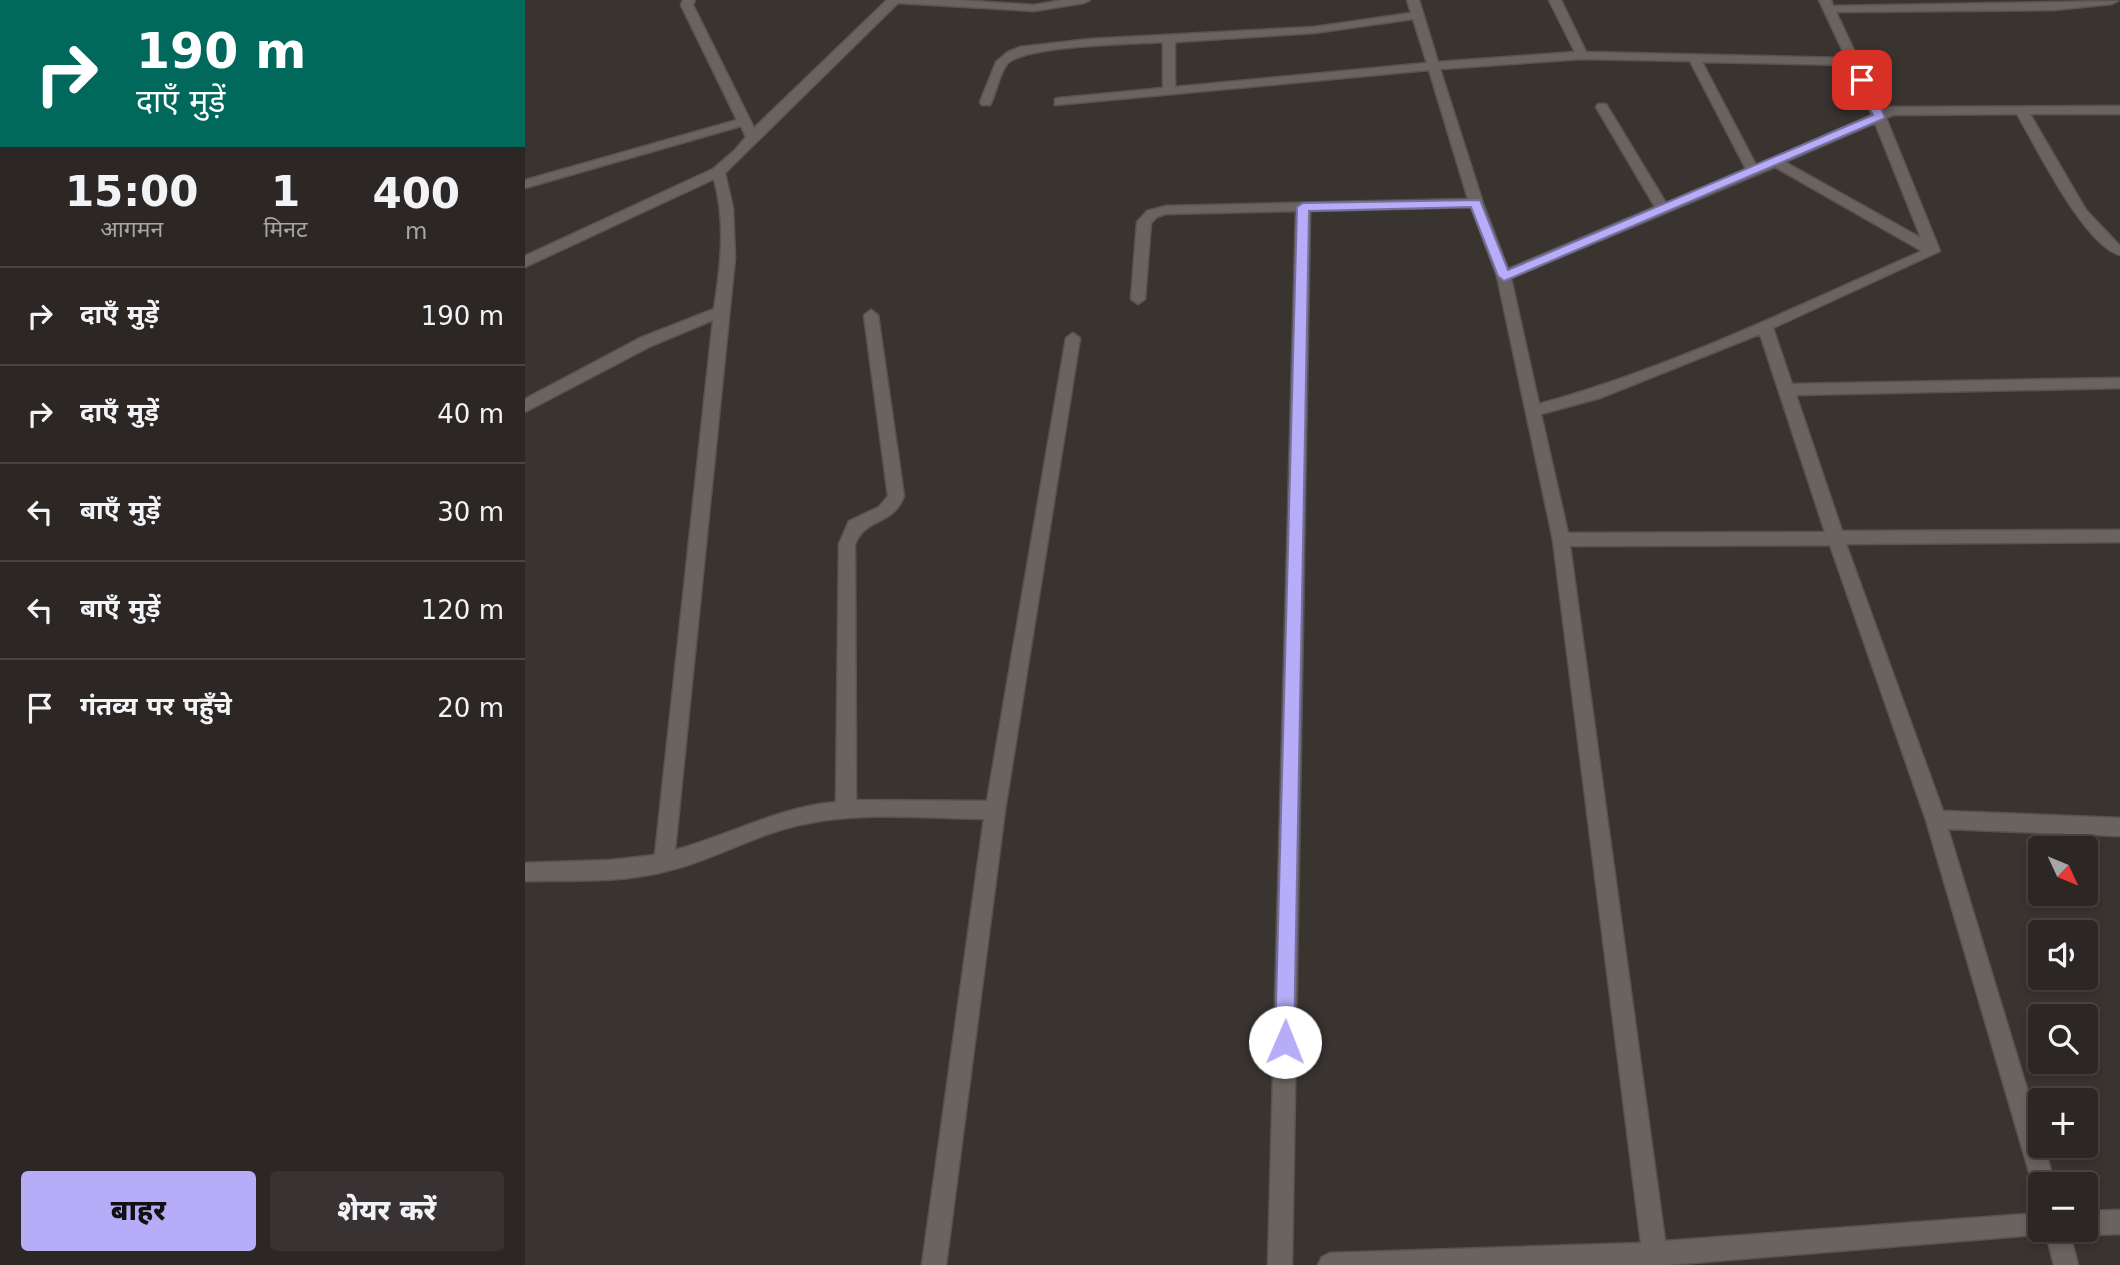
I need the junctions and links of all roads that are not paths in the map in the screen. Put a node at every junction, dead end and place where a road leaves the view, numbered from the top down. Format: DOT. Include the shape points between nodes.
graph roads {
  1 [pos="689,0"];
  2 [pos="894,0"];
  3 [pos="900,0"];
  4 [pos="1084,0"];
  5 [pos="1555,0"];
  6 [pos="2114,2"];
  7 [pos="1827,4"];
  8 [pos="1416,7"];
  9 [pos="1169,39"];
  10 [pos="1582,55"];
  11 [pos="1694,57"];
  12 [pos="1853,62"];
  13 [pos="1435,66"];
  14 [pos="1169,91"];
  15 [pos="986,102"];
  16 [pos="1059,102"];
  17 [pos="1602,107"];
  18 [pos="2021,110"];
  19 [pos="2120,110"];
  20 [pos="1879,117"];
  21 [pos="746,121"];
  22 [pos="752,137"];
  23 [pos="1776,162"];
  24 [pos="1753,171"];
  25 [pos="718,172"];
  26 [pos="525,184"];
  27 [pos="1476,203"];
  28 [pos="1303,207"];
  29 [pos="1663,209"];
  30 [pos="1933,251"];
  31 [pos="2120,251"];
  32 [pos="525,262"];
  33 [pos="1504,276"];
  34 [pos="1138,299"];
  35 [pos="721,312"];
  36 [pos="871,315"];
  37 [pos="1765,326"];
  38 [pos="1073,338"];
  39 [pos="2120,383"];
  40 [pos="1787,390"];
  41 [pos="525,406"];
  42 [pos="1532,411"];
  43 [pos="1835,536"];
  44 [pos="2120,537"];
  45 [pos="1561,540"];
  46 [pos="846,810"];
  47 [pos="995,810"];
  48 [pos="1936,820"];
  49 [pos="2120,827"];
  50 [pos="664,863"];
  51 [pos="525,872"];
  52 [pos="2039,1172"];
  53 [pos="2120,1222"];
  54 [pos="2098,1223"];
  55 [pos="2028,1226"];
  56 [pos="2060,1242"];
  57 [pos="1655,1260"];
  58 [pos="934,1265"];
  59 [pos="1280,1265"];
  60 [pos="1330,1265"];
  61 [pos="2066,1265"];
  1 -- 21 [label="street" via="687,5"];
  2 -- 22 [label="street"];
  3 -- 4 [label="street" via="1034,8"];
  5 -- 10 [label="street"];
  6 -- 7 [label="street" via="2054,7"];
  7 -- 12 [label="street"];
  8 -- 9 [label="street" via="1314,30"];
  8 -- 13 [label="street"];
  9 -- 14 [label="street"];
  9 -- 15 [label="street" via="1009,54 998,66"];
  10 -- 11 [label="street"];
  10 -- 13 [label="street"];
  11 -- 12 [label="street"];
  11 -- 24 [label="street"];
  12 -- 20 [label="street"];
  13 -- 14 [label="street"];
  13 -- 27 [label="street"];
  14 -- 16 [label="street"];
  17 -- 29 [label="street"];
  18 -- 19 [label="street"];
  18 -- 20 [label="street" via="1891,111"];
  18 -- 31 [label="street" via="2081,212"];
  20 -- 23 [label="street"];
  20 -- 30 [label="street"];
  21 -- 22 [label="street"];
  21 -- 26 [label="street"];
  22 -- 25 [label="street"];
  23 -- 24 [label="street"];
  23 -- 30 [label="street"];
  24 -- 29 [label="street"];
  25 -- 32 [label="street"];
  25 -- 35 [label="street" via="727,199 731,244"];
  27 -- 28 [label="street"];
  27 -- 33 [label="street"];
  28 -- 34 [label="street" via="1152,214 1144,222"];
  28 -- 59 [label="street"];
  29 -- 33 [label="street"];
  30 -- 37 [label="street"];
  33 -- 42 [label="street"];
  35 -- 41 [label="street" via="658,335"];
  35 -- 50 [label="street"];
  36 -- 46 [label="street" via="896,496 887,510 855,526 848,544"];
  37 -- 40 [label="street"];
  37 -- 42 [label="street" via="1595,394"];
  38 -- 47 [label="street"];
  39 -- 40 [label="street"];
  40 -- 43 [label="street"];
  42 -- 45 [label="street"];
  43 -- 44 [label="street"];
  43 -- 45 [label="street"];
  43 -- 48 [label="street"];
  45 -- 57 [label="street"];
  46 -- 47 [label="street"];
  46 -- 50 [label="street" via="759,827"];
  47 -- 58 [label="street"];
  48 -- 49 [label="street"];
  48 -- 52 [label="street"];
  50 -- 51 [label="street"];
  53 -- 54 [label="street"];
  55 -- 57 [label="street"];
  56 -- 61 [label="street"];
  57 -- 60 [label="street"];
}
